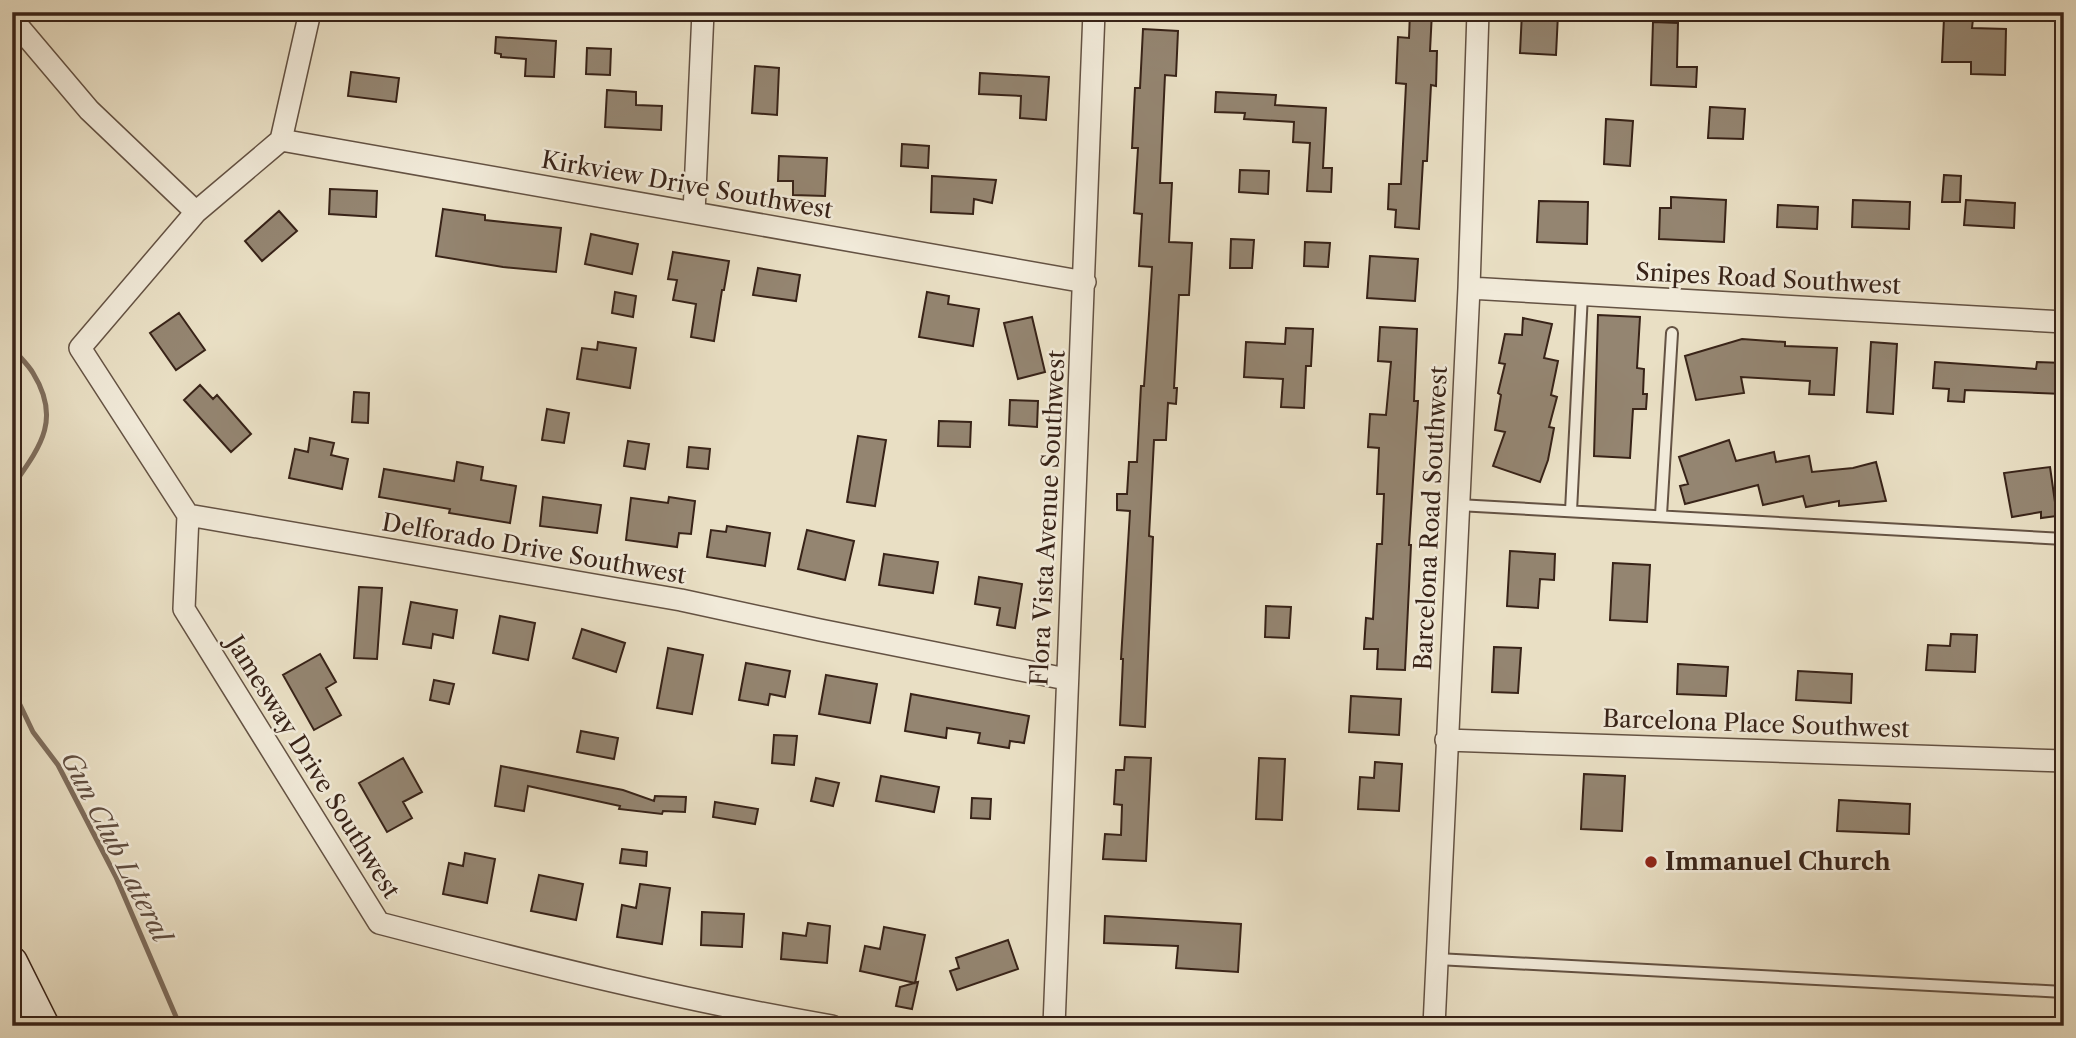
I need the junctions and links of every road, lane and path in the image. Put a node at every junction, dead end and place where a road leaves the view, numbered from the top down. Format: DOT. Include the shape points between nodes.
graph roads {
  1 [pos="310,12"];
  2 [pos="703,12"];
  3 [pos="1094,12"];
  4 [pos="1478,12"];
  5 [pos="12,19"];
  6 [pos="281,140"];
  7 [pos="196,212"];
  8 [pos="694,213"];
  9 [pos="1085,282"];
  10 [pos="1469,288"];
  11 [pos="1582,294"];
  12 [pos="2064,322"];
  13 [pos="1672,333"];
  14 [pos="1458,505"];
  15 [pos="1571,511"];
  16 [pos="188,515"];
  17 [pos="1661,515"];
  18 [pos="2064,539"];
  19 [pos="1066,679"];
  20 [pos="1446,740"];
  21 [pos="2064,761"];
  22 [pos="1437,959"];
  23 [pos="12,962"];
  24 [pos="2064,992"];
  25 [pos="44,1026"];
  26 [pos="832,1026"];
  27 [pos="1054,1026"];
  28 [pos="1434,1026"];
  1 -- 6 [label="street"];
  2 -- 8 [label="street"];
  3 -- 9 [label="street, Flora Vista Avenue Southwest"];
  4 -- 10 [label="street, Barcelona Road Southwest"];
  5 -- 7 [label="street" via="89,110"];
  6 -- 7 [label="street"];
  6 -- 8 [label="street, Kirkview Drive Southwest"];
  7 -- 16 [label="street" via="80,348"];
  8 -- 9 [label="street, Kirkview Drive Southwest"];
  9 -- 19 [label="street, Flora Vista Avenue Southwest"];
  10 -- 11 [label="street, Snipes Road Southwest"];
  10 -- 14 [label="street, Barcelona Road Southwest"];
  11 -- 12 [label="street, Snipes Road Southwest"];
  11 -- 15 [label="lane"];
  13 -- 17 [label="lane"];
  14 -- 15 [label="lane"];
  14 -- 20 [label="street, Barcelona Road Southwest"];
  15 -- 17 [label="lane"];
  16 -- 19 [label="street, Delforado Drive Southwest" via="681,600"];
  16 -- 26 [label="street, Jamesway Drive Southwest" via="184,609 380,923 579,975"];
  17 -- 18 [label="lane"];
  19 -- 27 [label="street, Flora Vista Avenue Southwest"];
  20 -- 21 [label="street, Barcelona Place Southwest"];
  20 -- 22 [label="street, Barcelona Road Southwest"];
  22 -- 24 [label="lane"];
  22 -- 28 [label="street, Barcelona Road Southwest"];
  23 -- 25 [label="main road"];
}
